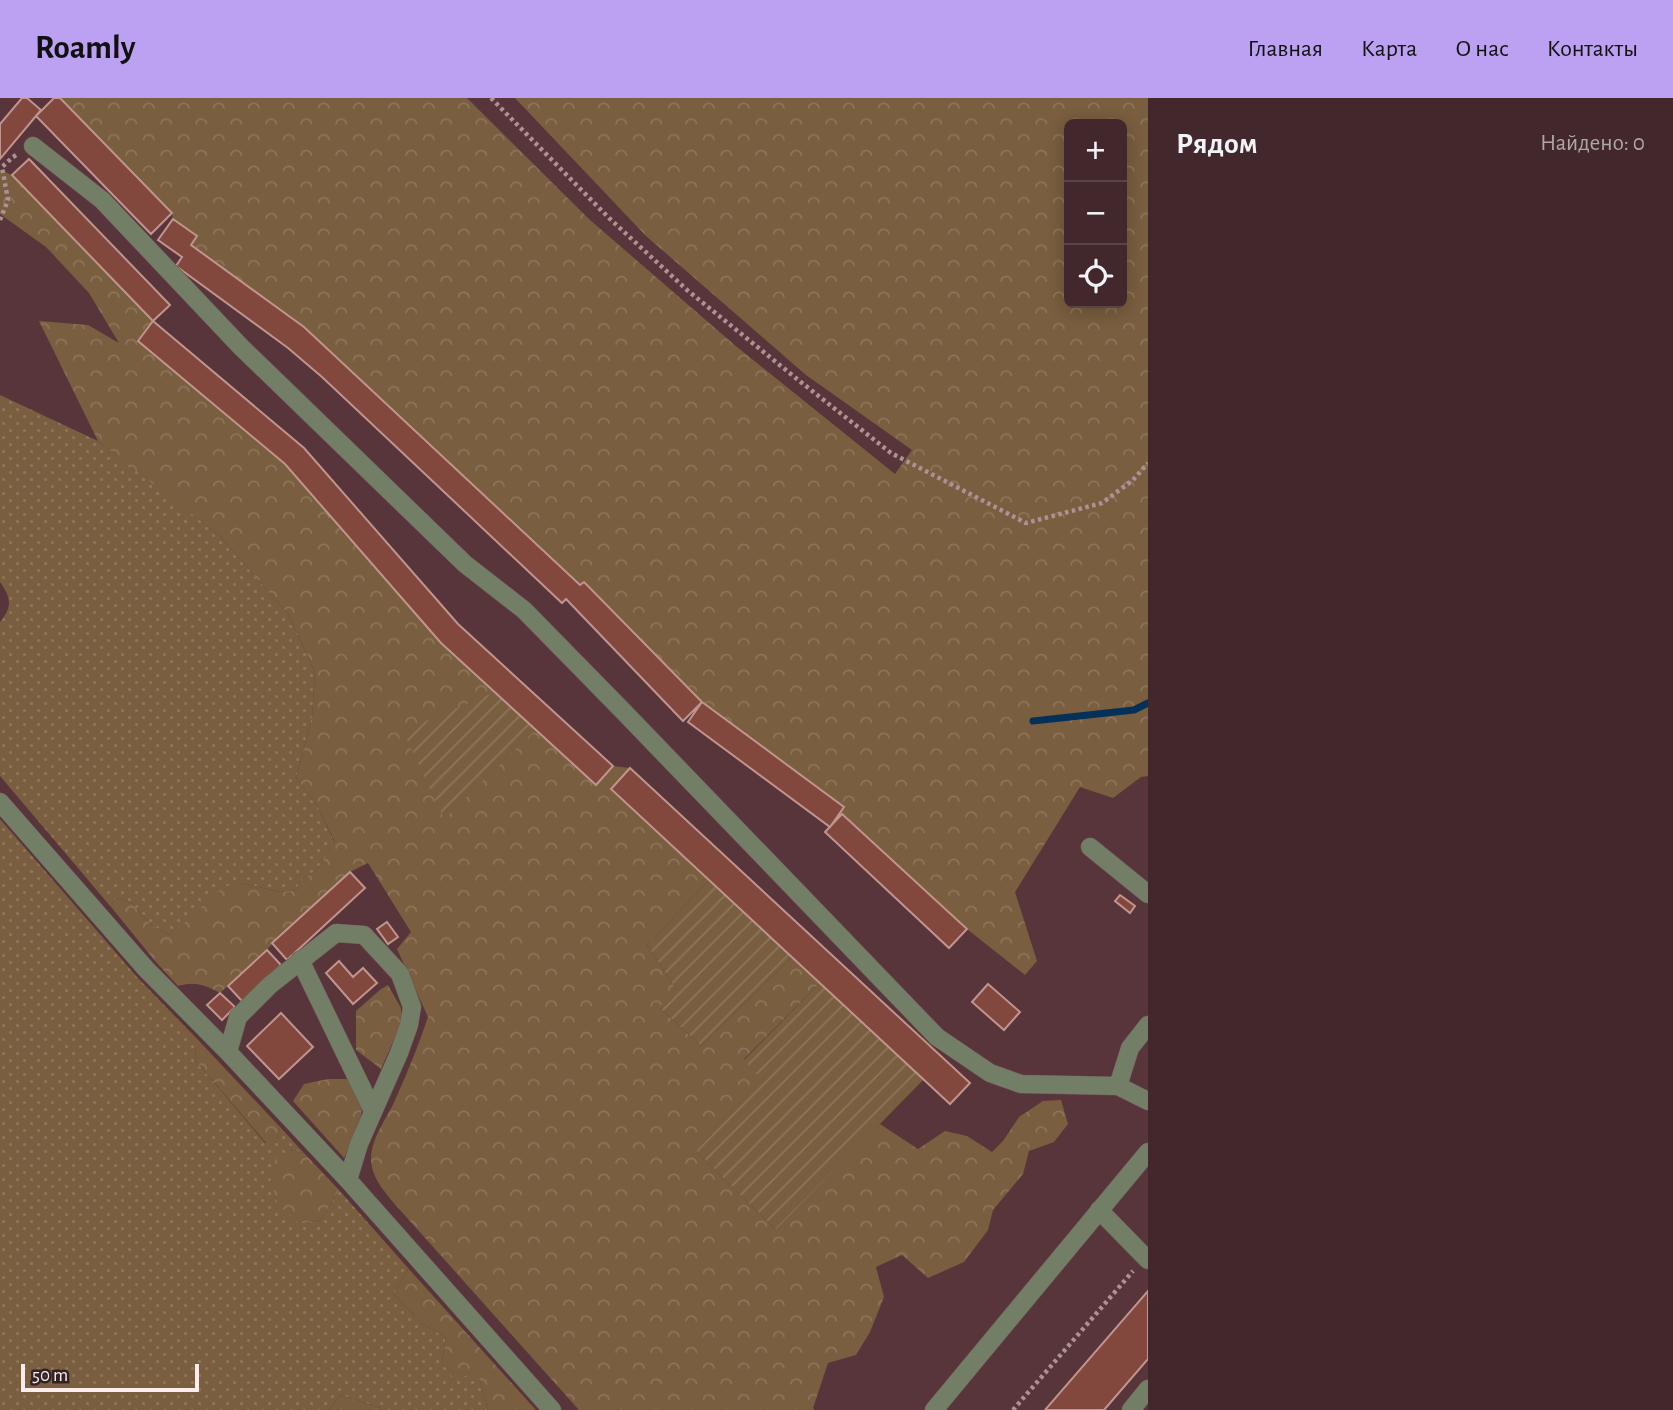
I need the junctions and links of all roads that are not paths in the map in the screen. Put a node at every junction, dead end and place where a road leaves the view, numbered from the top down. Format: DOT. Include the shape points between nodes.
graph roads {
  1 [pos="33,146"];
  2 [pos="0,802"];
  3 [pos="1090,847"];
  4 [pos="1148,894"];
  5 [pos="300,960"];
  6 [pos="1148,1025"];
  7 [pos="228,1052"];
  8 [pos="1118,1086"];
  9 [pos="1148,1101"];
  10 [pos="373,1111"];
  11 [pos="1148,1152"];
  12 [pos="348,1180"];
  13 [pos="1099,1210"];
  14 [pos="1146,1259"];
  15 [pos="1148,1389"];
  16 [pos="552,1410"];
  17 [pos="934,1410"];
  18 [pos="1130,1410"];
  1 -- 8 [label="street" via="102,200 250,357 465,564 524,610 937,1037 990,1073 1021,1084"];
  2 -- 7 [label="street" via="146,969"];
  3 -- 4 [label="street"];
  5 -- 7 [label="street" via="238,1017"];
  5 -- 10 [label="street"];
  5 -- 10 [label="street" via="336,933 365,935 400,974 412,1007 409,1026"];
  6 -- 8 [label="street" via="1130,1048"];
  7 -- 12 [label="street"];
  8 -- 9 [label="street"];
  10 -- 12 [label="street"];
  11 -- 13 [label="street"];
  12 -- 16 [label="street"];
  13 -- 14 [label="street"];
  13 -- 17 [label="street"];
  15 -- 18 [label="street"];
}
